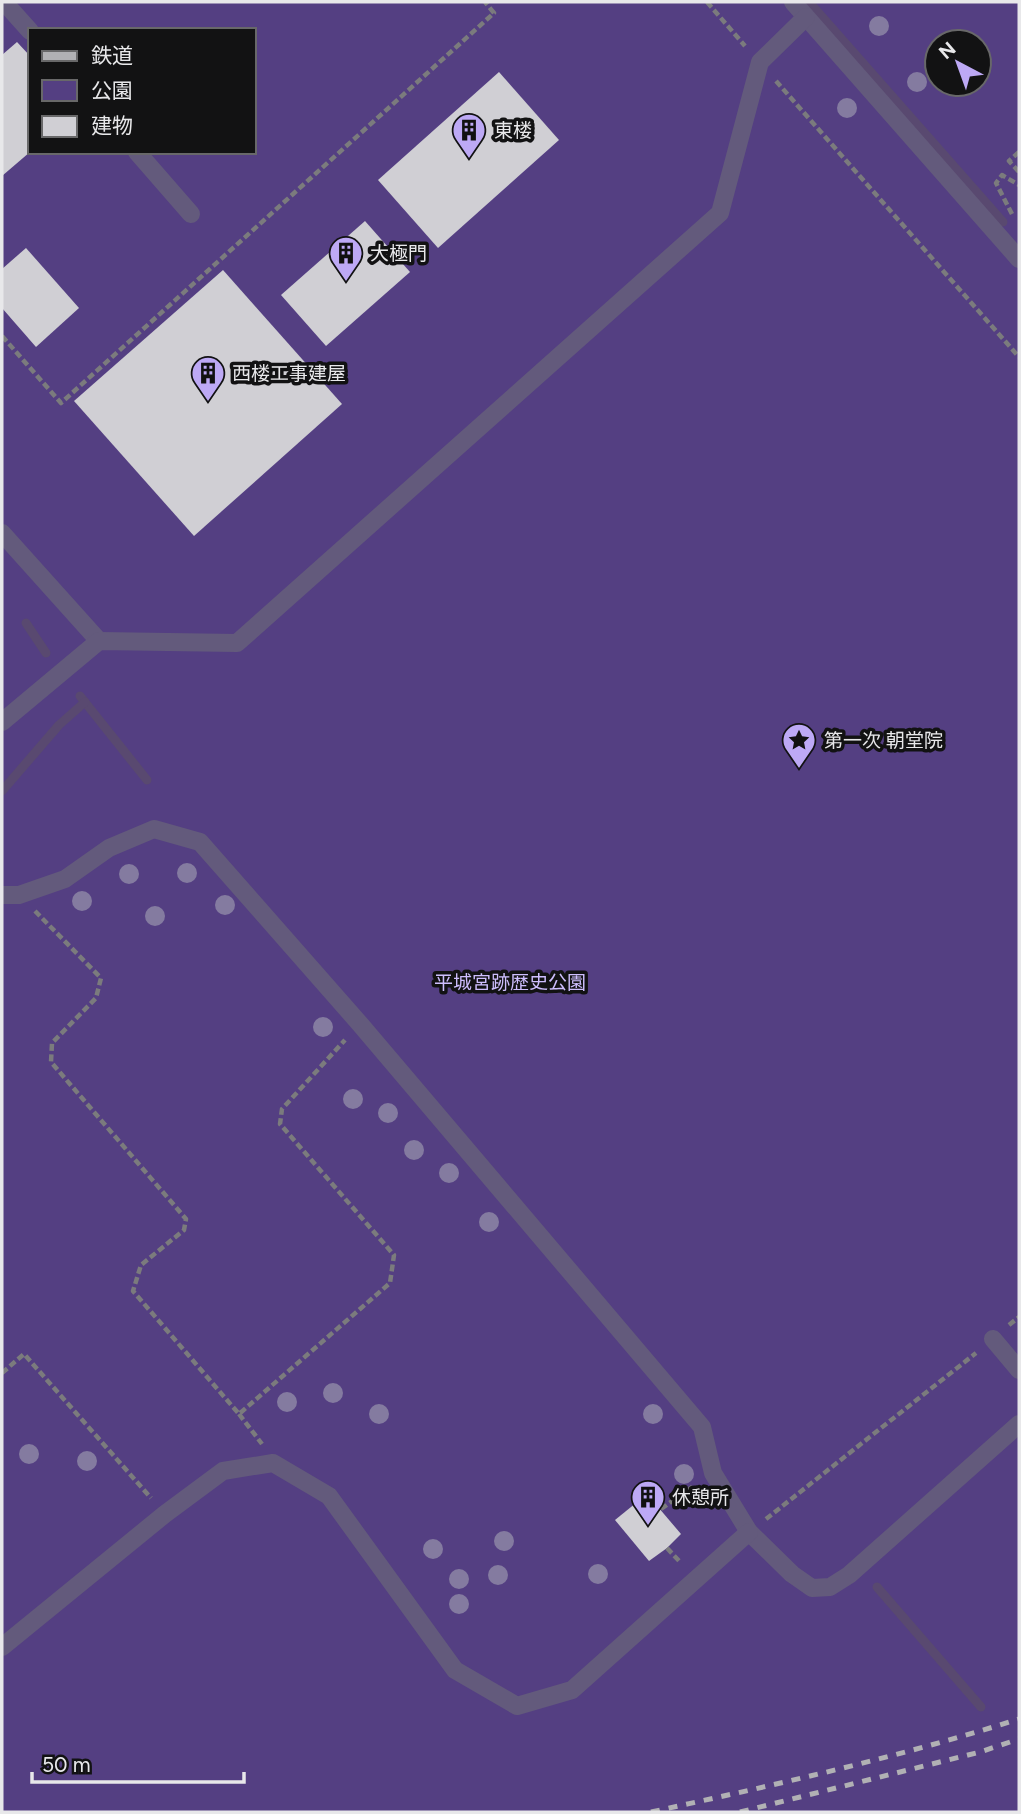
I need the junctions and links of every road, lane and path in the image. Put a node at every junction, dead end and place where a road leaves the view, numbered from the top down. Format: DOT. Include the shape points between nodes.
graph roads {
  1 [pos="4,2"];
  2 [pos="485,2"];
  3 [pos="707,2"];
  4 [pos="793,2"];
  5 [pos="806,17"];
  6 [pos="28,29"];
  7 [pos="760,62"];
  8 [pos="1019,152"];
  9 [pos="139,154"];
  10 [pos="1019,172"];
  11 [pos="1019,186"];
  12 [pos="191,214"];
  13 [pos="1002,239"];
  14 [pos="1019,259"];
  15 [pos="2,336"];
  16 [pos="1019,357"];
  17 [pos="2,533"];
  18 [pos="99,641"];
  19 [pos="2,722"];
  20 [pos="10,895"];
  21 [pos="360,1024"];
  22 [pos="1019,1317"];
  23 [pos="993,1339"];
  24 [pos="1019,1370"];
  25 [pos="2,1373"];
  26 [pos="239,1414"];
  27 [pos="1019,1424"];
  28 [pos="268,1464"];
  29 [pos="713,1473"];
  30 [pos="661,1510"];
  31 [pos="165,1514"];
  32 [pos="750,1532"];
  33 [pos="2,1647"];
  1 -- 6 [label="street"];
  2 -- 15 [label="path" via="494,13 61,403"];
  3 -- 7 [label="path"];
  4 -- 5 [label="street"];
  5 -- 7 [label="street"];
  5 -- 13 [label="street"];
  7 -- 16 [label="path"];
  7 -- 18 [label="street" via="720,213 237,643"];
  8 -- 10 [label="path" via="1009,161"];
  9 -- 12 [label="street"];
  11 -- 13 [label="path" via="1002,175 996,183 1017,225"];
  13 -- 14 [label="street"];
  17 -- 18 [label="street"];
  18 -- 19 [label="street"];
  20 -- 21 [label="street" via="65,878 109,848 153,829 200,842"];
  20 -- 26 [label="path" via="102,978 96,998 52,1043 51,1062 186,1219 184,1230 141,1265 133,1292"];
  21 -- 26 [label="path" via="282,1110 280,1124 394,1255 390,1283"];
  21 -- 29 [label="street" via="702,1427"];
  22 -- 23 [label="path"];
  23 -- 24 [label="street"];
  23 -- 32 [label="path"];
  25 -- 31 [label="path" via="24,1354"];
  26 -- 28 [label="path" via="265,1448"];
  27 -- 32 [label="street" via="830,1587 812,1588"];
  28 -- 31 [label="street" via="223,1471"];
  28 -- 32 [label="street" via="329,1496 455,1670 517,1706 572,1690"];
  29 -- 30 [label="path"];
  29 -- 32 [label="street"];
  31 -- 33 [label="street"];
}
